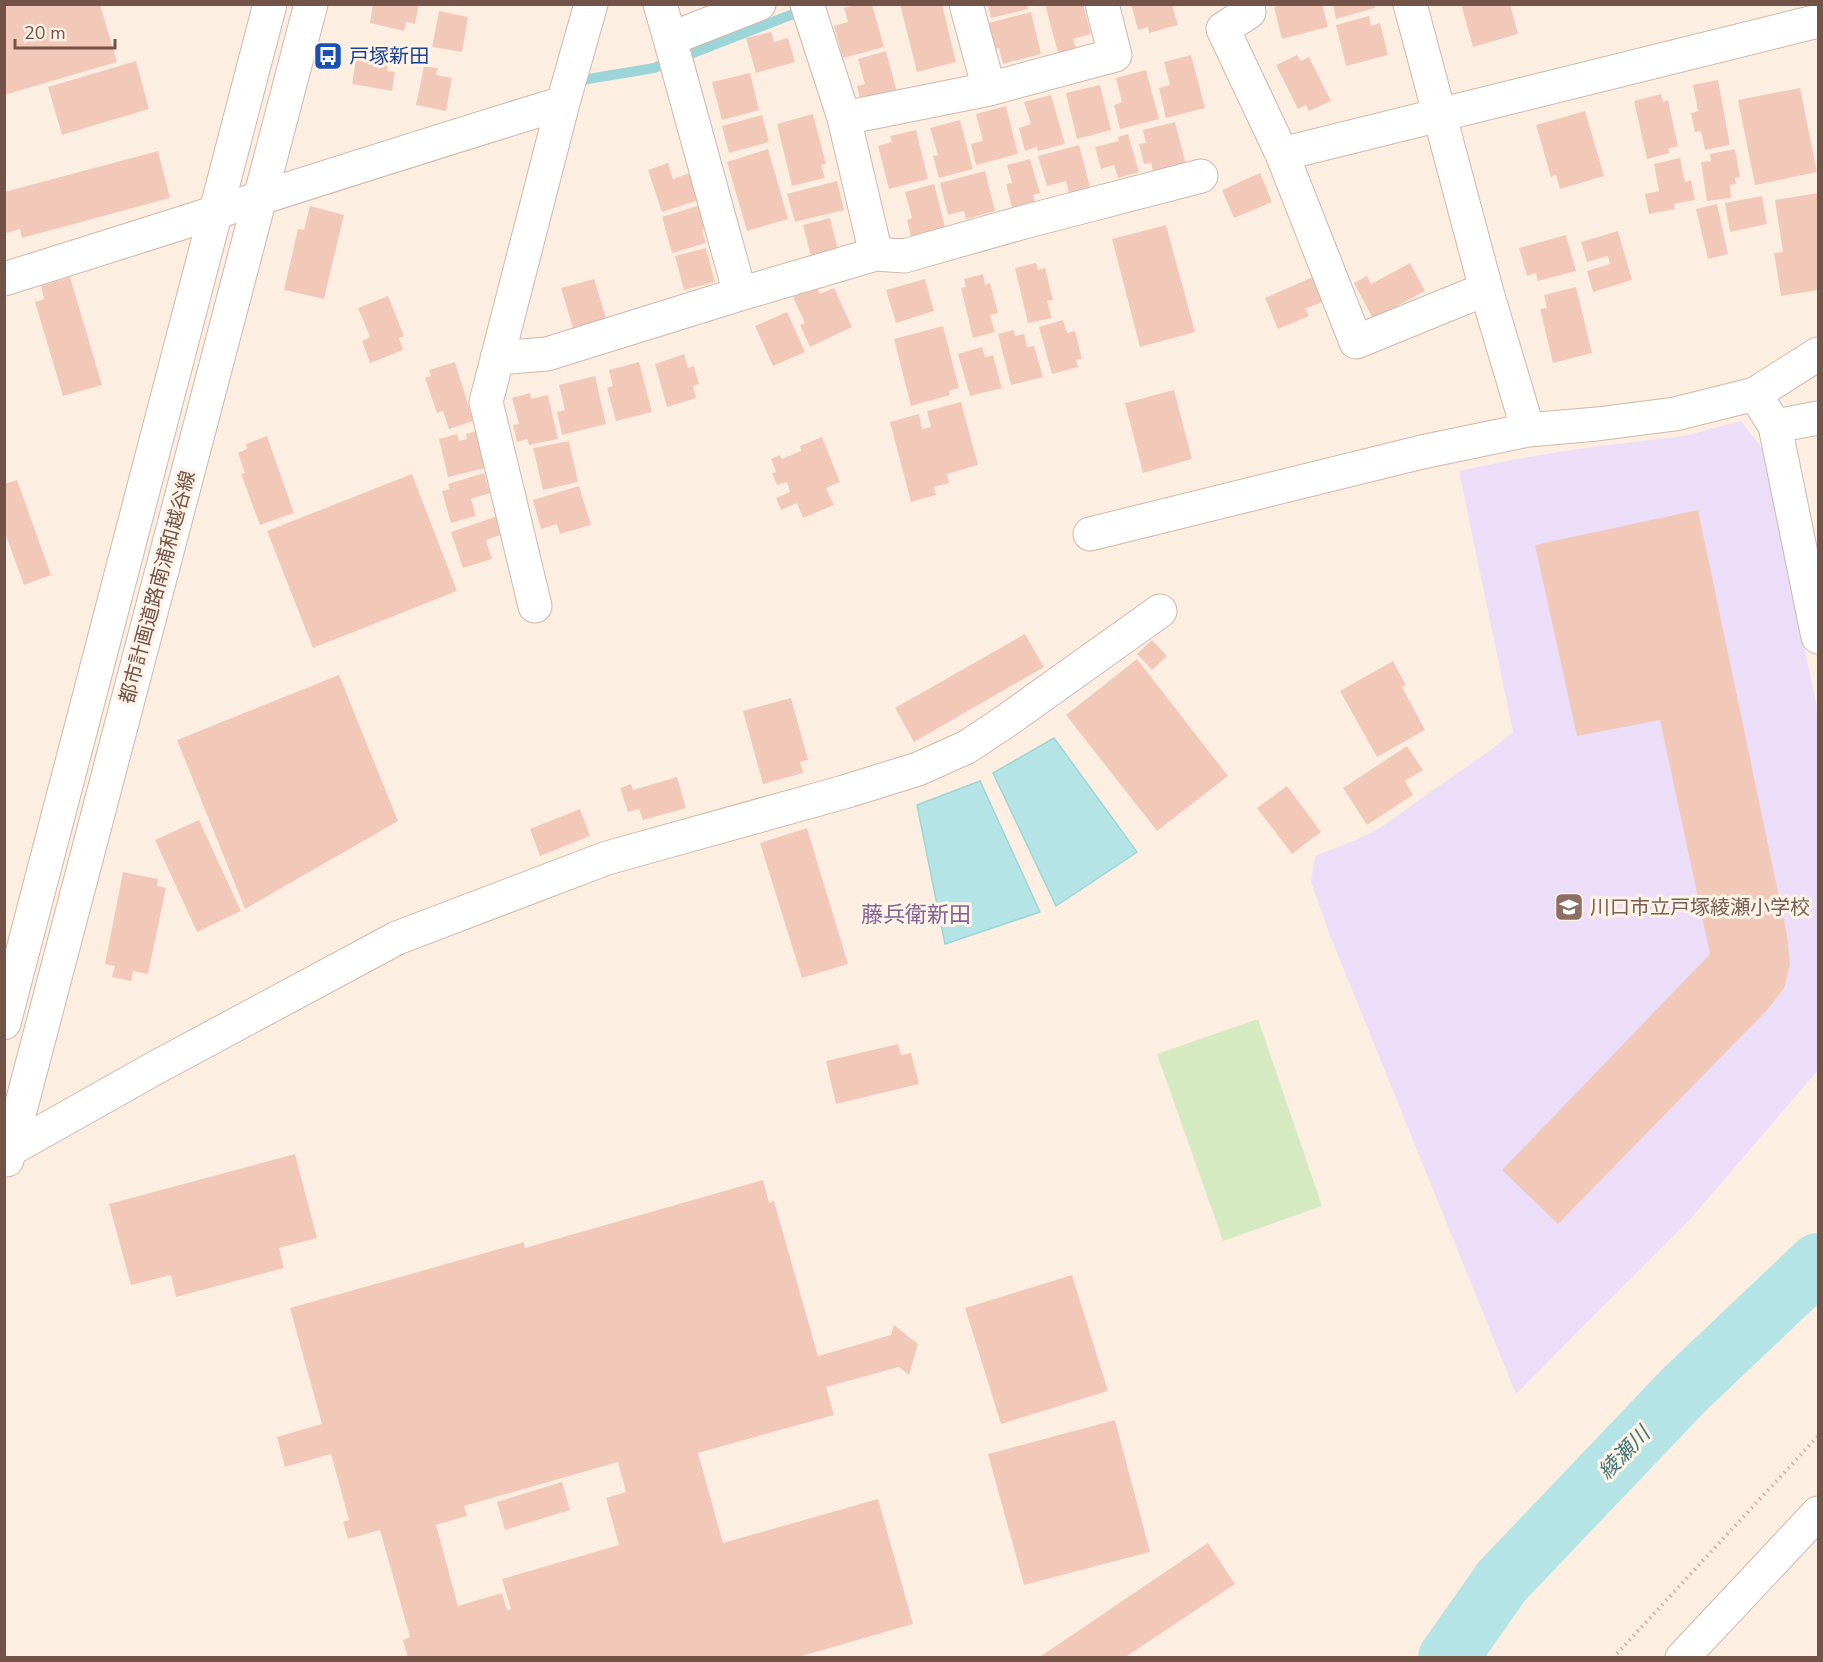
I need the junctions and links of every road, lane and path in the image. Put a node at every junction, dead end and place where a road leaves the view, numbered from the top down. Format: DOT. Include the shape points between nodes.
graph roads {
  1 [pos="270,4"];
  2 [pos="311,4"];
  3 [pos="591,4"];
  4 [pos="660,4"];
  5 [pos="759,4"];
  6 [pos="807,4"];
  7 [pos="966,4"];
  8 [pos="1102,4"];
  9 [pos="1247,4"];
  10 [pos="1410,4"];
  11 [pos="1818,21"];
  12 [pos="670,39"];
  13 [pos="988,89"];
  14 [pos="563,102"];
  15 [pos="1440,116"];
  16 [pos="844,118"];
  17 [pos="1282,154"];
  18 [pos="1201,177"];
  19 [pos="259,198"];
  20 [pos="214,214"];
  21 [pos="876,254"];
  22 [pos="4,279"];
  23 [pos="1486,289"];
  24 [pos="740,294"];
  25 [pos="1818,354"];
  26 [pos="497,358"];
  27 [pos="1755,394"];
  28 [pos="1818,418"];
  29 [pos="1775,426"];
  30 [pos="1528,430"];
  31 [pos="1090,534"];
  32 [pos="535,606"];
  33 [pos="1160,611"];
  34 [pos="1816,617"];
  35 [pos="4,1023"];
  36 [pos="6,1157"];
  37 [pos="1818,1436"];
  38 [pos="1818,1513"];
  39 [pos="1613,1658"];
  40 [pos="1682,1658"];
  1 -- 20 [label="street, 都市計画道路南浦和越谷線"];
  2 -- 19 [label="street, 都市計画道路南浦和越谷線"];
  3 -- 14 [label="street"];
  4 -- 12 [label="street"];
  5 -- 12 [label="street"];
  6 -- 16 [label="street"];
  7 -- 13 [label="street"];
  8 -- 13 [label="street" via="1115,55"];
  9 -- 17 [label="street" via="1249,12 1223,29"];
  10 -- 15 [label="street"];
  11 -- 15 [label="street"];
  12 -- 24 [label="street"];
  13 -- 16 [label="street"];
  14 -- 19 [label="street"];
  14 -- 26 [label="street"];
  15 -- 17 [label="street"];
  15 -- 23 [label="street"];
  16 -- 21 [label="street"];
  17 -- 23 [label="street" via="1356,342"];
  18 -- 21 [label="street" via="904,256"];
  19 -- 20 [label="street"];
  19 -- 36 [label="street, 都市計画道路南浦和越谷線"];
  20 -- 22 [label="street"];
  20 -- 35 [label="street, 都市計画道路南浦和越谷線"];
  21 -- 24 [label="street"];
  23 -- 30 [label="street"];
  24 -- 26 [label="street" via="547,354"];
  25 -- 27 [label="street"];
  26 -- 32 [label="street" via="486,402"];
  27 -- 29 [label="street"];
  27 -- 30 [label="street" via="1675,414"];
  28 -- 29 [label="street"];
  29 -- 34 [label="street"];
  30 -- 31 [label="street" via="1422,452"];
  33 -- 36 [label="street" via="967,747 918,769 844,792 607,858 397,938 155,1068"];
  37 -- 39 [label="path"];
  38 -- 40 [label="street"];
}
